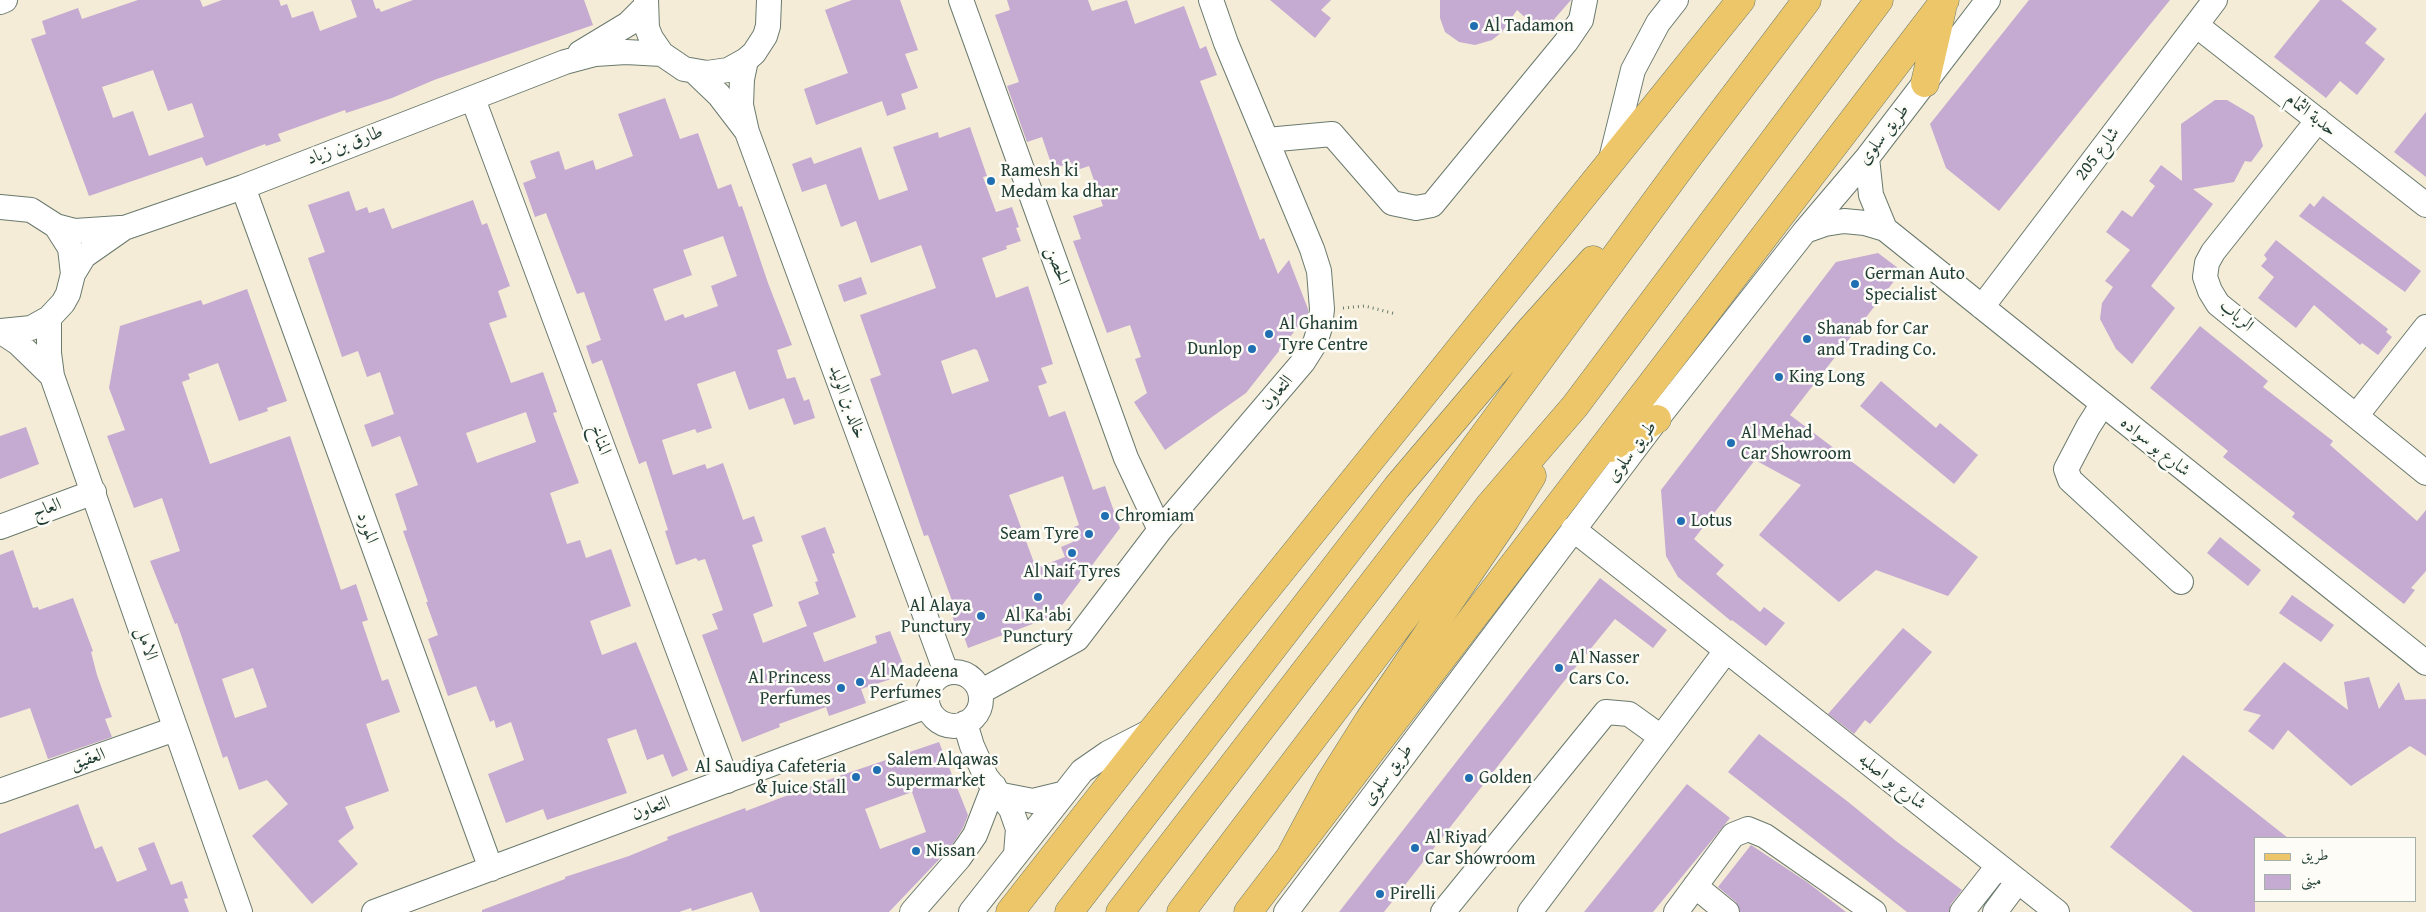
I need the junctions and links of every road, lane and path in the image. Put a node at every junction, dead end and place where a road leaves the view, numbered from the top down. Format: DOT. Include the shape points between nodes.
graph roads {
  1 [pos="5,0"];
  2 [pos="961,0"];
  3 [pos="1211,0"];
  4 [pos="1585,0"];
  5 [pos="1676,0"];
  6 [pos="1741,0"];
  7 [pos="1807,0"];
  8 [pos="1879,0"];
  9 [pos="1944,0"];
  10 [pos="1988,0"];
  11 [pos="2215,0"];
  12 [pos="0,2"];
  13 [pos="646,4"];
  14 [pos="773,5"];
  15 [pos="1657,11"];
  16 [pos="2196,25"];
  17 [pos="662,54"];
  18 [pos="746,60"];
  19 [pos="565,62"];
  20 [pos="696,73"];
  21 [pos="1925,83"];
  22 [pos="472,99"];
  23 [pos="2318,120"];
  24 [pos="747,132"];
  25 [pos="1267,140"];
  26 [pos="1689,156"];
  27 [pos="1867,158"];
  28 [pos="1609,165"];
  29 [pos="243,186"];
  30 [pos="0,191"];
  31 [pos="2426,204"];
  32 [pos="11,207"];
  33 [pos="56,226"];
  34 [pos="124,228"];
  35 [pos="1885,229"];
  36 [pos="1805,231"];
  37 [pos="73,274"];
  38 [pos="1982,307"];
  39 [pos="1322,310"];
  40 [pos="1396,314"];
  41 [pos="49,318"];
  42 [pos="2426,326"];
  43 [pos="0,331"];
  44 [pos="52,376"];
  45 [pos="2102,405"];
  46 [pos="1575,406"];
  47 [pos="2356,416"];
  48 [pos="1656,419"];
  49 [pos="1596,457"];
  50 [pos="2426,473"];
  51 [pos="94,492"];
  52 [pos="0,527"];
  53 [pos="1573,529"];
  54 [pos="1160,530"];
  55 [pos="2181,582"];
  56 [pos="1726,651"];
  57 [pos="2426,663"];
  58 [pos="946,672"];
  59 [pos="980,692"];
  60 [pos="927,706"];
  61 [pos="965,723"];
  62 [pos="175,729"];
  63 [pos="1152,731"];
  64 [pos="1662,737"];
  65 [pos="727,781"];
  66 [pos="998,790"];
  67 [pos="0,791"];
  68 [pos="1062,794"];
  69 [pos="1292,853"];
  70 [pos="1016,854"];
  71 [pos="1998,866"];
  72 [pos="491,869"];
  73 [pos="2018,881"];
  74 [pos="1695,886"];
  75 [pos="380,911"];
  76 [pos="240,912"];
  77 [pos="912,912"];
  78 [pos="971,912"];
  79 [pos="1010,912"];
  80 [pos="1070,912"];
  81 [pos="1120,912"];
  82 [pos="1181,912"];
  83 [pos="1248,912"];
  84 [pos="1286,912"];
  85 [pos="1443,912"];
  86 [pos="1530,912"];
  87 [pos="1676,912"];
  88 [pos="1727,912"];
  89 [pos="1874,912"];
  90 [pos="1962,912"];
  91 [pos="1995,912"];
  92 [pos="2057,912"];
  1 -- 12 [label="street"];
  2 -- 54 [label="street, الحصن" via="1126,458"];
  3 -- 25 [label="street, التعاون"];
  4 -- 25 [label="street" via="1581,20 1566,42 1432,205 1416,208 1392,204 1332,134"];
  5 -- 15 [label="street"];
  6 -- 28 [label="main road"];
  7 -- 26 [label="main road"];
  8 -- 46 [label="main road"];
  9 -- 21 [label="main road"];
  9 -- 49 [label="main road, طريق سلوى"];
  10 -- 21 [label="street, طريق سلوى"];
  11 -- 16 [label="street, شارع 205"];
  13 -- 17 [label="street" via="649,33"];
  13 -- 19 [label="street, طارق بن زياد" via="628,24"];
  14 -- 18 [label="street" via="765,36"];
  15 -- 28 [label="street" via="1633,70"];
  16 -- 23 [label="street, حدبة الثمام"];
  16 -- 38 [label="street, شارع 205"];
  17 -- 19 [label="street, طارق بن زياد" via="595,54"];
  17 -- 20 [label="street" via="672,63"];
  18 -- 20 [label="street" via="723,72"];
  18 -- 24 [label="street, خالد بن الوليد" via="741,104"];
  19 -- 22 [label="street, طارق بن زياد"];
  20 -- 24 [label="street, خالد بن الوليد" via="719,95"];
  21 -- 27 [label="street, طريق سلوى"];
  22 -- 29 [label="street, طارق بن زياد"];
  22 -- 65 [label="street, المناخ"];
  23 -- 31 [label="street, حدبة الثمام"];
  23 -- 47 [label="street, الرباب" via="2213,252 2205,278 2218,304"];
  24 -- 58 [label="street, خالد بن الوليد"];
  25 -- 39 [label="street, التعاون" via="1312,249 1322,287"];
  26 -- 80 [label="main road" via="1530,329 1397,487"];
  26 -- 81 [label="main road" via="1426,514"];
  27 -- 35 [label="street, شارع بو سواده" via="1871,195"];
  27 -- 36 [label="street, طريق سلوى"];
  28 -- 63 [label="main road"];
  29 -- 34 [label="street, طارق بن زياد"];
  29 -- 72 [label="street, المورد"];
  30 -- 32 [label="street"];
  32 -- 33 [label="street" via="40,214"];
  33 -- 34 [label="street, طارق بن زياد" via="75,231"];
  33 -- 37 [label="street" via="70,248"];
  34 -- 37 [label="street, طارق بن زياد" via="84,256"];
  35 -- 36 [label="street, شارع بو سواده" via="1844,221"];
  35 -- 38 [label="street, شارع بو سواده"];
  36 -- 48 [label="street, طريق سلوى"];
  37 -- 41 [label="street" via="68,294"];
  38 -- 45 [label="street, شارع بو سواده"];
  39 -- 40 [label="path" via="1365,306"];
  39 -- 54 [label="street, التعاون" via="1315,343 1303,362"];
  41 -- 43 [label="street" via="26,330"];
  41 -- 44 [label="street, الامل"];
  42 -- 47 [label="street"];
  43 -- 44 [label="street, الامل" via="18,343"];
  44 -- 51 [label="street, الامل"];
  45 -- 55 [label="street" via="2066,469 2070,480"];
  45 -- 57 [label="street, شارع بو سواده"];
  46 -- 69 [label="main road" via="1505,520 1369,720 1330,782"];
  46 -- 82 [label="main road" via="1489,506"];
  47 -- 50 [label="street, الرباب"];
  48 -- 49 [label="main road"];
  48 -- 53 [label="street, طريق سلوى"];
  49 -- 69 [label="main road, طريق سلوى"];
  51 -- 52 [label="street, العاج"];
  51 -- 62 [label="street, الامل"];
  53 -- 56 [label="street, شارع بو اصلبه"];
  53 -- 84 [label="street, طريق سلوى"];
  54 -- 59 [label="street, التعاون" via="1077,640"];
  56 -- 64 [label="street"];
  56 -- 71 [label="street, شارع بو اصلبه"];
  58 -- 59 [label="street" via="967,675"];
  58 -- 60 [label="street" via="931,683"];
  59 -- 61 [label="street" via="979,708"];
  60 -- 61 [label="street" via="935,719 943,724 956,726"];
  60 -- 65 [label="street, التعاون"];
  61 -- 66 [label="street" via="980,763"];
  62 -- 67 [label="street, العقيق"];
  62 -- 76 [label="street, الامل"];
  63 -- 68 [label="street" via="1093,762"];
  63 -- 79 [label="main road"];
  64 -- 85 [label="street" via="1629,714 1606,712"];
  64 -- 86 [label="street"];
  65 -- 72 [label="street, التعاون"];
  66 -- 68 [label="street" via="1033,801"];
  66 -- 70 [label="street" via="1011,809 1018,829"];
  66 -- 77 [label="street" via="975,835"];
  68 -- 70 [label="street"];
  69 -- 83 [label="main road, طريق سلوى"];
  70 -- 78 [label="street"];
  71 -- 73 [label="street, شارع بو اصلبه"];
  71 -- 90 [label="street"];
  72 -- 75 [label="street, التعاون"];
  73 -- 91 [label="street"];
  73 -- 92 [label="street, شارع بو اصلبه"];
  74 -- 87 [label="street"];
  74 -- 88 [label="street"];
  74 -- 89 [label="street" via="1733,835 1748,830 1765,836"];
}
